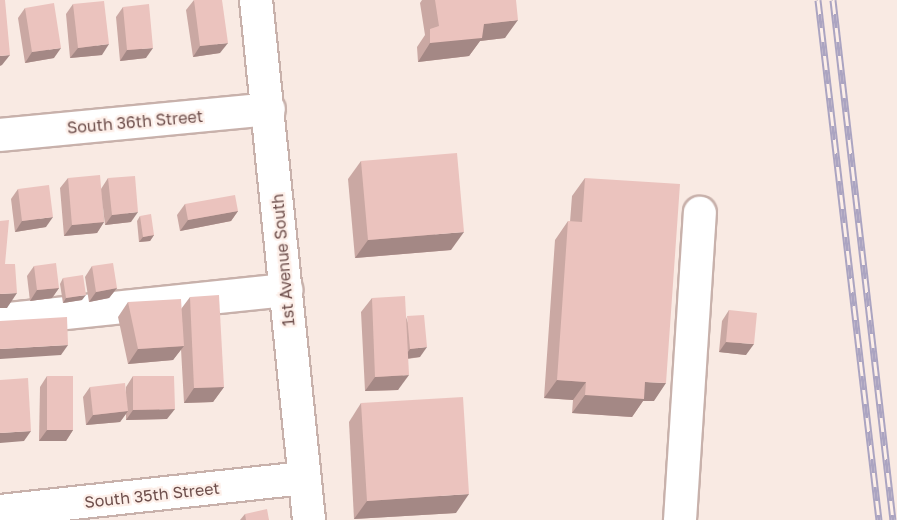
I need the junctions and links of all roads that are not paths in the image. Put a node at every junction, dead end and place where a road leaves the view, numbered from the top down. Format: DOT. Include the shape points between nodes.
graph roads {
  1 [pos="256,0"];
  2 [pos="269,109"];
  3 [pos="0,135"];
  4 [pos="700,213"];
  5 [pos="286,290"];
  6 [pos="0,320"];
  7 [pos="303,478"];
  8 [pos="0,511"];
  9 [pos="309,520"];
  10 [pos="680,520"];
  1 -- 2 [label="street, 1st Avenue South"];
  2 -- 3 [label="street, South 36th Street"];
  2 -- 5 [label="street, 1st Avenue South"];
  4 -- 10 [label="street"];
  5 -- 6 [label="street"];
  5 -- 7 [label="street, 1st Avenue South"];
  7 -- 8 [label="street, South 35th Street"];
  7 -- 9 [label="street, 1st Avenue South"];
}
